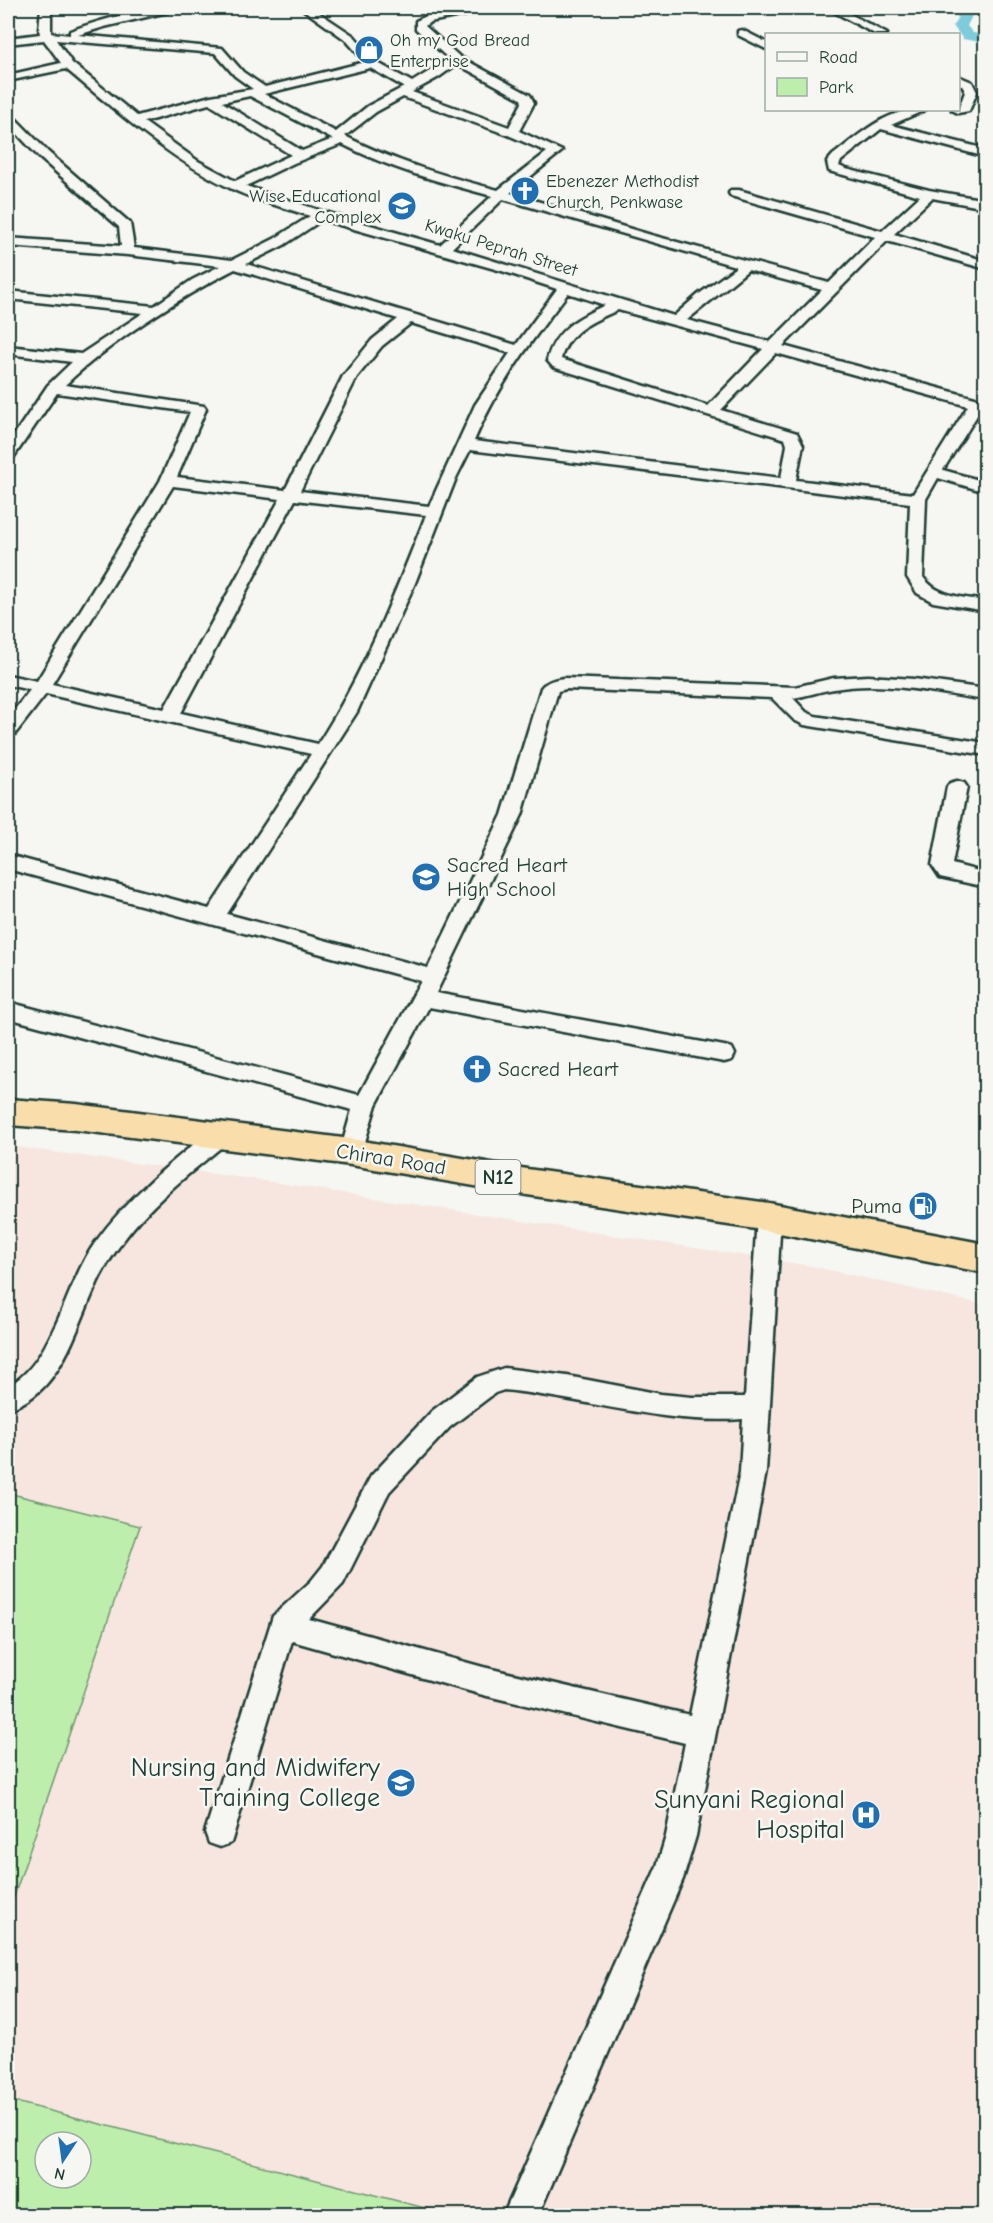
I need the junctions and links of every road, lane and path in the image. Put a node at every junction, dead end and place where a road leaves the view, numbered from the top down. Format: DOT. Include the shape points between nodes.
graph roads {
  1 [pos="46,8"];
  2 [pos="172,8"];
  3 [pos="306,8"];
  4 [pos="485,8"];
  5 [pos="832,8"];
  6 [pos="17,27"];
  7 [pos="46,33"];
  8 [pos="742,33"];
  9 [pos="880,33"];
  10 [pos="64,37"];
  11 [pos="8,41"];
  12 [pos="765,45"];
  13 [pos="456,59"];
  14 [pos="372,64"];
  15 [pos="68,65"];
  16 [pos="8,78"];
  17 [pos="960,80"];
  18 [pos="407,90"];
  19 [pos="258,92"];
  20 [pos="211,100"];
  21 [pos="960,109"];
  22 [pos="877,111"];
  23 [pos="916,111"];
  24 [pos="8,118"];
  25 [pos="136,120"];
  26 [pos="883,123"];
  27 [pos="512,132"];
  28 [pos="339,138"];
  29 [pos="986,153"];
  30 [pos="301,156"];
  31 [pos="235,186"];
  32 [pos="735,193"];
  33 [pos="930,194"];
  34 [pos="500,195"];
  35 [pos="986,204"];
  36 [pos="320,215"];
  37 [pos="883,237"];
  38 [pos="8,242"];
  39 [pos="442,250"];
  40 [pos="128,251"];
  41 [pos="743,263"];
  42 [pos="232,264"];
  43 [pos="986,265"];
  44 [pos="566,287"];
  45 [pos="831,288"];
  46 [pos="8,295"];
  47 [pos="617,305"];
  48 [pos="154,310"];
  49 [pos="408,318"];
  50 [pos="677,321"];
  51 [pos="8,350"];
  52 [pos="774,350"];
  53 [pos="520,351"];
  54 [pos="84,359"];
  55 [pos="53,388"];
  56 [pos="981,404"];
  57 [pos="711,411"];
  58 [pos="8,425"];
  59 [pos="28,427"];
  60 [pos="465,445"];
  61 [pos="8,455"];
  62 [pos="934,472"];
  63 [pos="168,481"];
  64 [pos="788,483"];
  65 [pos="986,487"];
  66 [pos="290,495"];
  67 [pos="918,499"];
  68 [pos="434,511"];
  69 [pos="986,606"];
  70 [pos="8,680"];
  71 [pos="42,687"];
  72 [pos="777,692"];
  73 [pos="986,695"];
  74 [pos="170,716"];
  75 [pos="8,730"];
  76 [pos="986,749"];
  77 [pos="324,751"];
  78 [pos="957,787"];
  79 [pos="8,862"];
  80 [pos="986,880"];
  81 [pos="214,917"];
  82 [pos="434,977"];
  83 [pos="423,998"];
  84 [pos="8,1010"];
  85 [pos="724,1054"];
  86 [pos="365,1105"];
  87 [pos="8,1113"];
  88 [pos="221,1135"];
  89 [pos="351,1152"];
  90 [pos="769,1217"];
  91 [pos="986,1258"];
  92 [pos="8,1398"];
  93 [pos="757,1407"];
  94 [pos="283,1625"];
  95 [pos="701,1732"];
  96 [pos="220,1832"];
  97 [pos="520,2216"];
  1 -- 7 [label="street"];
  2 -- 10 [label="street"];
  3 -- 14 [label="street" via="350,38"];
  4 -- 13 [label="street" via="420,23"];
  5 -- 9 [label="street"];
  6 -- 7 [label="street"];
  7 -- 10 [label="street"];
  7 -- 11 [label="street"];
  7 -- 15 [label="street, Kwaku Peprah Street"];
  8 -- 12 [label="street"];
  10 -- 19 [label="street" via="218,50"];
  13 -- 18 [label="street"];
  13 -- 27 [label="street" via="526,97 528,102"];
  14 -- 18 [label="street"];
  14 -- 19 [label="street"];
  15 -- 16 [label="street"];
  15 -- 25 [label="street, Kwaku Peprah Street"];
  17 -- 21 [label="street" via="968,84 971,92 965,108"];
  18 -- 27 [label="street"];
  18 -- 28 [label="street" via="372,110"];
  19 -- 20 [label="street"];
  19 -- 28 [label="street"];
  20 -- 25 [label="street"];
  20 -- 30 [label="street"];
  22 -- 26 [label="street"];
  23 -- 26 [label="street"];
  24 -- 40 [label="street" via="126,226"];
  25 -- 31 [label="street, Kwaku Peprah Street" via="194,164"];
  26 -- 29 [label="street"];
  26 -- 33 [label="street" via="837,158 833,168"];
  27 -- 34 [label="street" via="556,152"];
  28 -- 30 [label="street"];
  28 -- 34 [label="street" via="394,164"];
  30 -- 31 [label="street"];
  31 -- 36 [label="street, Kwaku Peprah Street"];
  32 -- 37 [label="street"];
  33 -- 35 [label="street"];
  33 -- 37 [label="street"];
  34 -- 39 [label="street"];
  34 -- 41 [label="street"];
  36 -- 39 [label="street, Kwaku Peprah Street"];
  36 -- 42 [label="street" via="279,242"];
  37 -- 43 [label="street"];
  37 -- 45 [label="street"];
  38 -- 40 [label="street"];
  39 -- 44 [label="street, Kwaku Peprah Street"];
  40 -- 42 [label="street"];
  41 -- 45 [label="street"];
  41 -- 50 [label="street" via="732,278"];
  42 -- 48 [label="street"];
  42 -- 49 [label="street"];
  44 -- 47 [label="street, Kwaku Peprah Street"];
  44 -- 53 [label="street"];
  45 -- 52 [label="street"];
  46 -- 48 [label="street"];
  47 -- 50 [label="street, Kwaku Peprah Street"];
  47 -- 57 [label="street" via="565,333 554,360 575,370"];
  48 -- 54 [label="street"];
  49 -- 53 [label="street"];
  49 -- 66 [label="street" via="377,344 350,376"];
  50 -- 52 [label="street, Kwaku Peprah Street"];
  51 -- 54 [label="street"];
  52 -- 56 [label="street, Kwaku Peprah Street"];
  52 -- 57 [label="street"];
  53 -- 60 [label="street" via="482,405"];
  54 -- 55 [label="street"];
  55 -- 59 [label="street"];
  55 -- 63 [label="street" via="199,409"];
  56 -- 62 [label="street"];
  57 -- 64 [label="street" via="792,436 795,445"];
  58 -- 59 [label="street"];
  59 -- 61 [label="street"];
  60 -- 64 [label="street"];
  60 -- 68 [label="street"];
  62 -- 65 [label="street"];
  62 -- 67 [label="street"];
  63 -- 66 [label="street"];
  63 -- 71 [label="street"];
  64 -- 67 [label="street"];
  66 -- 68 [label="street"];
  66 -- 74 [label="street"];
  67 -- 69 [label="street" via="915,577 923,589 939,598"];
  68 -- 77 [label="street" via="361,687"];
  70 -- 71 [label="street"];
  71 -- 74 [label="street"];
  71 -- 75 [label="street"];
  72 -- 73 [label="street" via="795,693 834,683 868,681"];
  72 -- 76 [label="street" via="810,721"];
  72 -- 82 [label="street" via="564,683 550,688 512,816"];
  74 -- 77 [label="street"];
  77 -- 81 [label="street"];
  78 -- 80 [label="street" via="942,865 954,874"];
  79 -- 81 [label="street"];
  81 -- 82 [label="street"];
  82 -- 83 [label="street"];
  83 -- 85 [label="street"];
  83 -- 86 [label="street"];
  84 -- 86 [label="street"];
  86 -- 89 [label="street"];
  87 -- 88 [label="highway, Chiraa Road / N12" via="76,1117"];
  88 -- 89 [label="highway, Chiraa Road / N12"];
  88 -- 92 [label="street" via="172,1174 119,1228 89,1273 49,1361 29,1385"];
  89 -- 90 [label="highway, Chiraa Road / N12"];
  90 -- 91 [label="highway, Chiraa Road / N12"];
  90 -- 93 [label="street"];
  93 -- 94 [label="street" via="695,1411 520,1380 504,1379 486,1385 441,1419 380,1484 333,1575"];
  93 -- 95 [label="street" via="753,1472"];
  94 -- 95 [label="street" via="483,1681"];
  94 -- 96 [label="street"];
  95 -- 97 [label="street" via="672,1868"];
}
